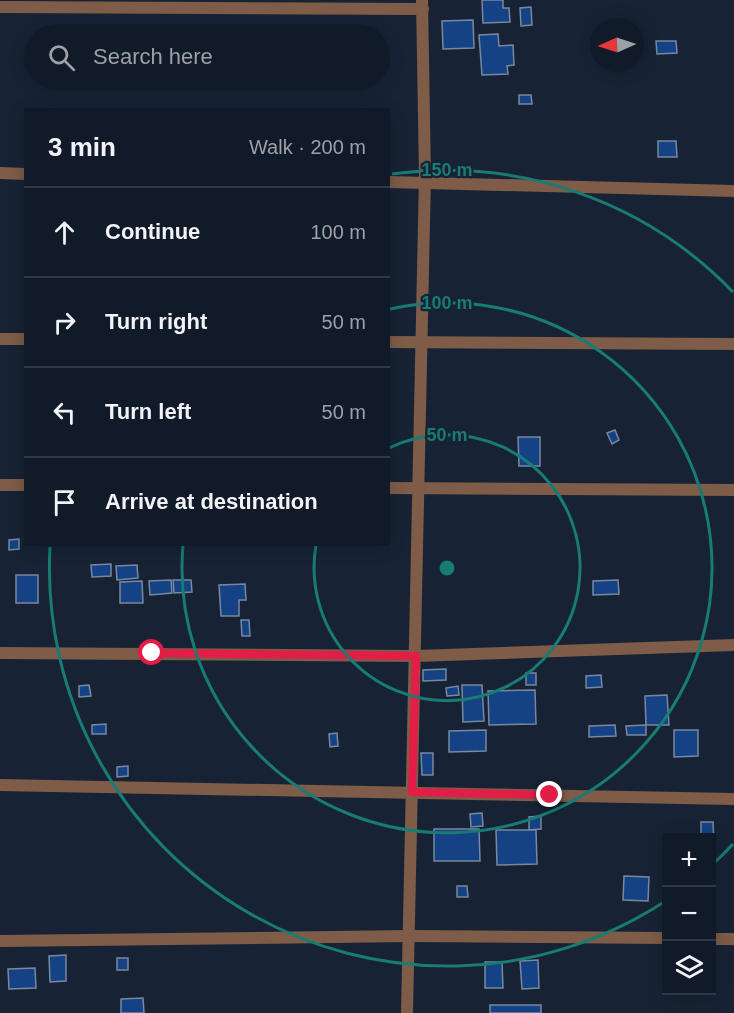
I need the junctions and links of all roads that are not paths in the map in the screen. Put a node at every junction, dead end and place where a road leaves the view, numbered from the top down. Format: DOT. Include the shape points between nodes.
graph roads {
  1 [pos="422,4"];
  2 [pos="0,7"];
  3 [pos="0,173"];
  4 [pos="24,174"];
  5 [pos="390,182"];
  6 [pos="424,183"];
  7 [pos="734,191"];
  8 [pos="0,339"];
  9 [pos="24,339"];
  10 [pos="390,342"];
  11 [pos="422,342"];
  12 [pos="734,344"];
  13 [pos="0,485"];
  14 [pos="24,485"];
  15 [pos="390,488"];
  16 [pos="419,488"];
  17 [pos="734,490"];
  18 [pos="734,645"];
  19 [pos="0,653"];
  20 [pos="416,656"];
  21 [pos="0,785"];
  22 [pos="412,792"];
  23 [pos="734,800"];
  24 [pos="410,936"];
  25 [pos="662,938"];
  26 [pos="716,939"];
  27 [pos="734,939"];
  28 [pos="0,941"];
  29 [pos="406,1013"];
  1 -- 2 [label="street"];
  1 -- 6 [label="street"];
  3 -- 4 [label="street"];
  5 -- 6 [label="street"];
  6 -- 7 [label="street"];
  6 -- 11 [label="street"];
  8 -- 9 [label="street"];
  10 -- 11 [label="street"];
  11 -- 12 [label="street"];
  11 -- 16 [label="street"];
  13 -- 14 [label="street"];
  15 -- 16 [label="street"];
  16 -- 17 [label="street"];
  16 -- 20 [label="street"];
  18 -- 20 [label="street"];
  19 -- 20 [label="street"];
  20 -- 22 [label="street"];
  21 -- 22 [label="street"];
  22 -- 23 [label="street"];
  22 -- 24 [label="street"];
  24 -- 25 [label="street"];
  24 -- 28 [label="street"];
  24 -- 29 [label="street"];
  26 -- 27 [label="street"];
}
